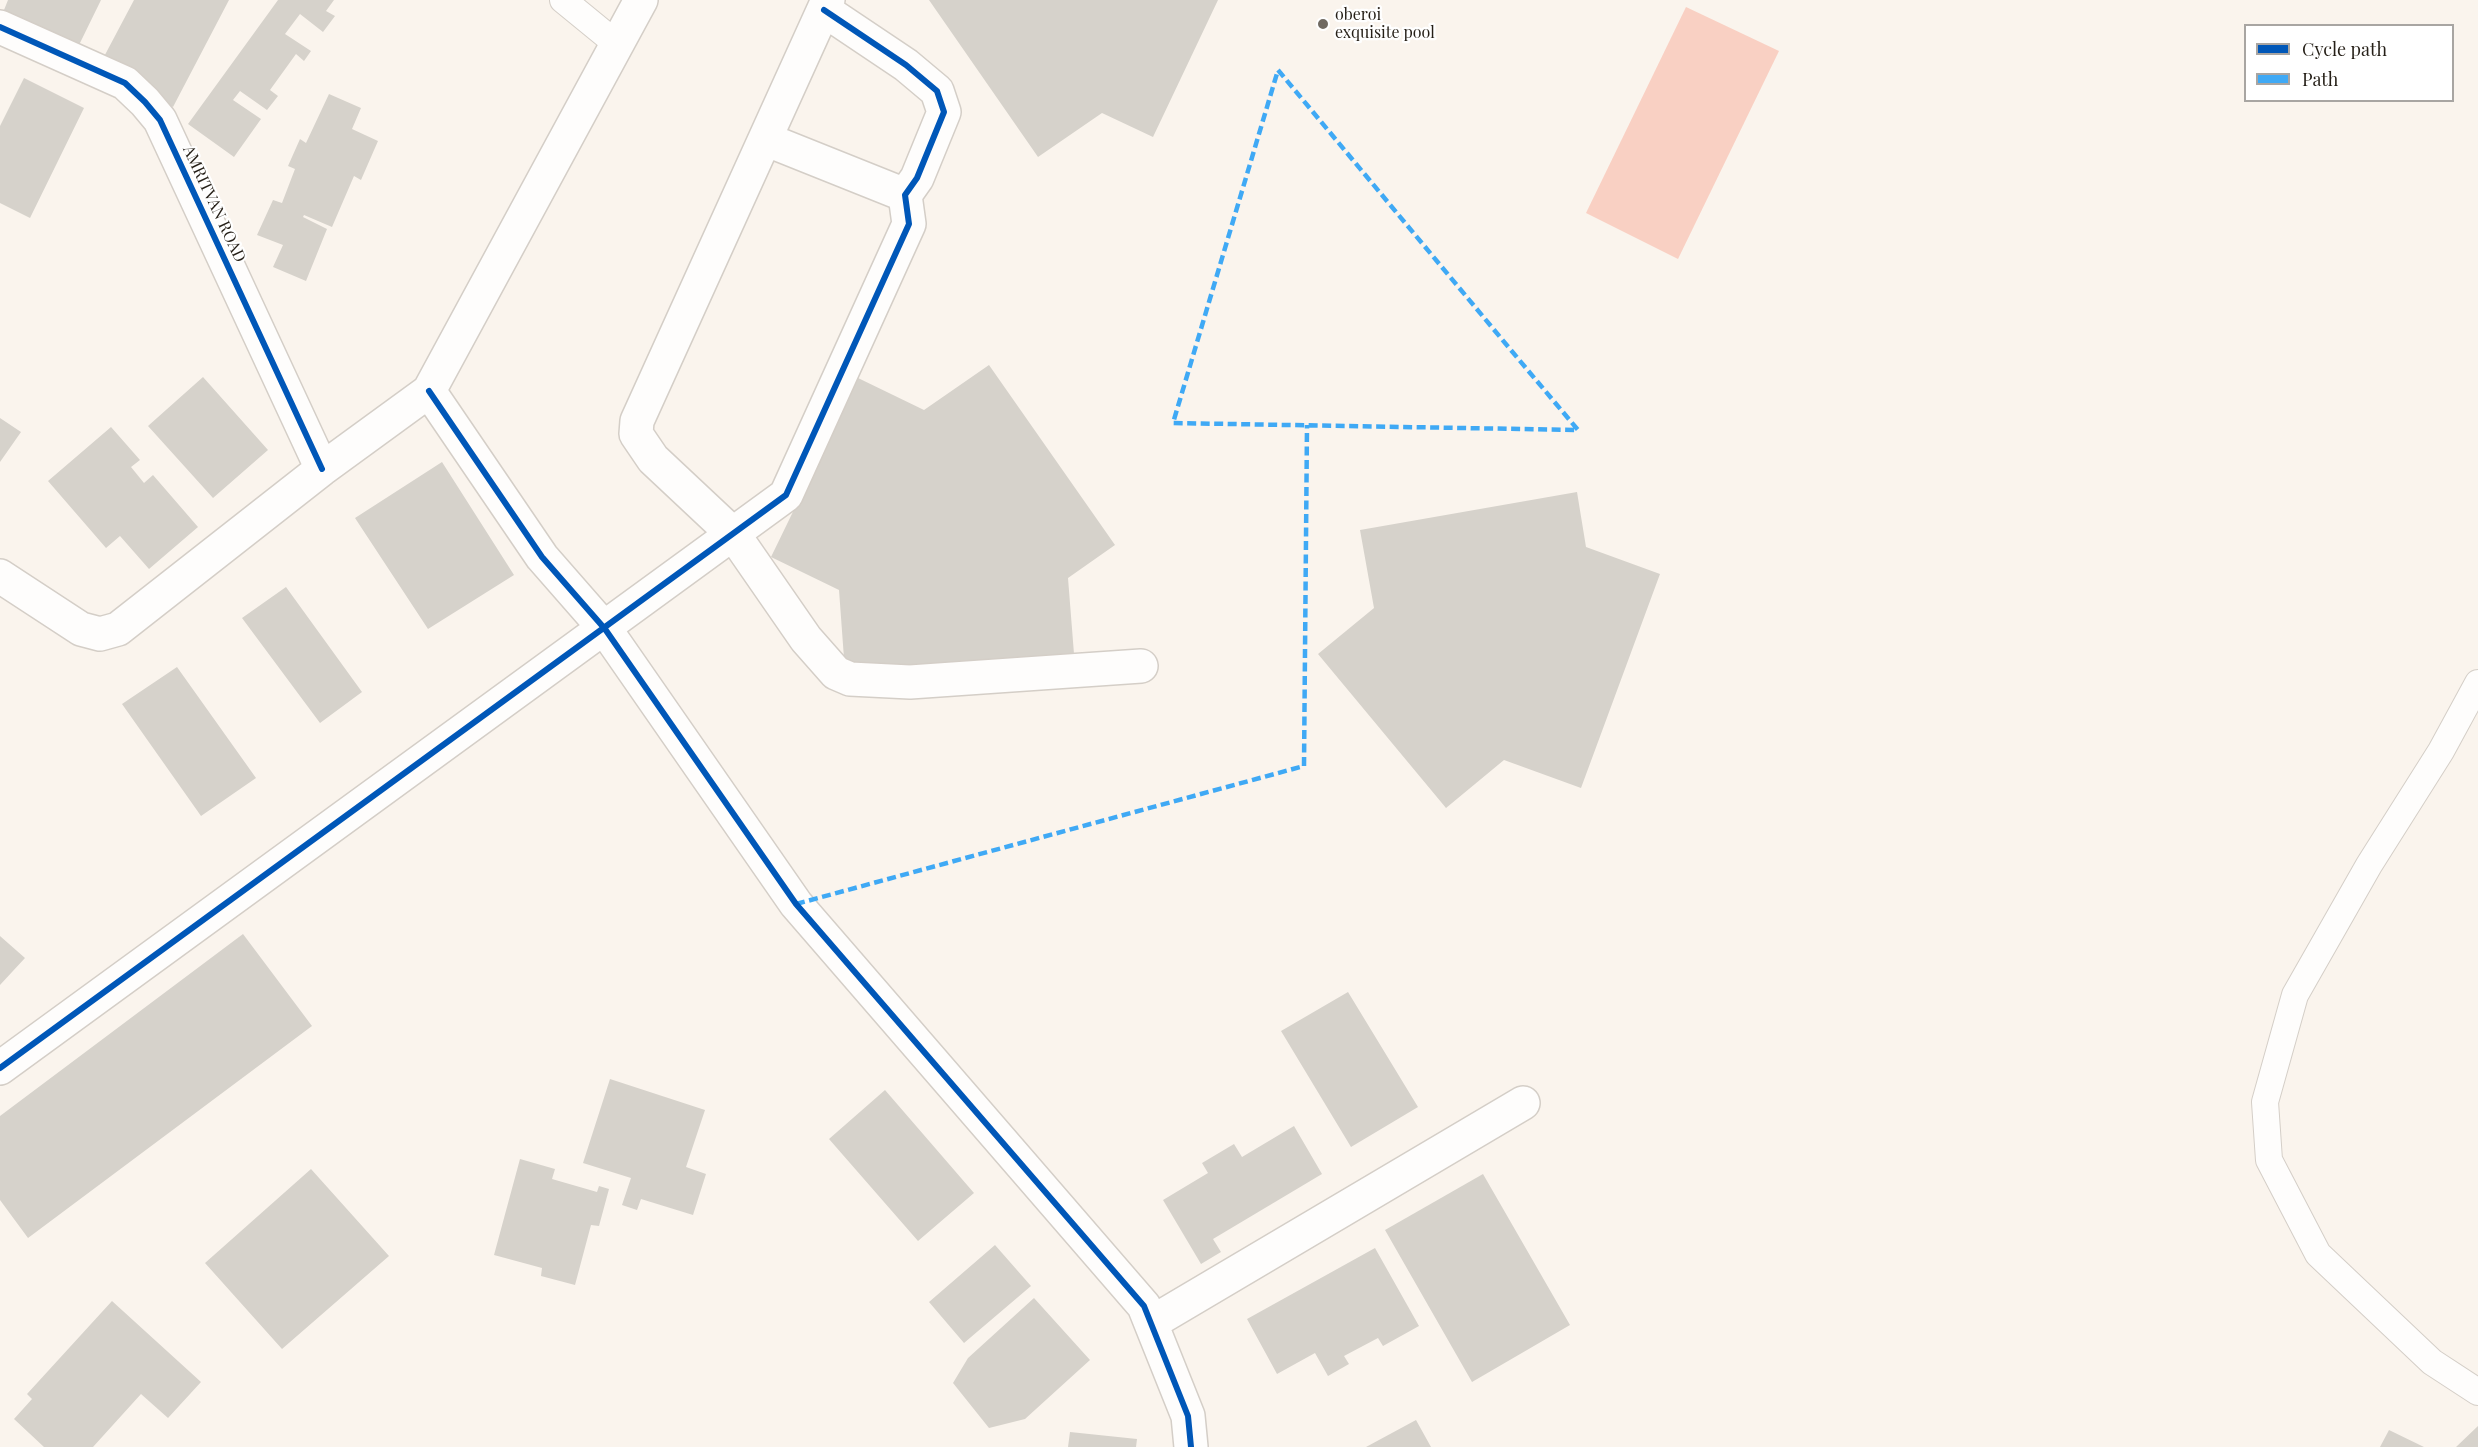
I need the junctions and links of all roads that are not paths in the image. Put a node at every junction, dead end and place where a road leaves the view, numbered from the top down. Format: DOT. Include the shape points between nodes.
graph roads {
  1 [pos="563,0"];
  2 [pos="641,0"];
  3 [pos="826,5"];
  4 [pos="0,27"];
  5 [pos="618,45"];
  6 [pos="765,139"];
  7 [pos="904,195"];
  8 [pos="429,391"];
  9 [pos="322,470"];
  10 [pos="734,535"];
  11 [pos="0,576"];
  12 [pos="605,629"];
  13 [pos="1141,666"];
  14 [pos="2478,683"];
  15 [pos="0,1068"];
  16 [pos="1523,1103"];
  17 [pos="1151,1323"];
  18 [pos="2478,1392"];
  19 [pos="1191,1447"];
  1 -- 5 [label="lane"];
  2 -- 5 [label="street"];
  3 -- 6 [label="street"];
  3 -- 7 [label="street" via="906,65 942,100 945,112 917,178"];
  4 -- 9 [label="street, AMRITVAN ROAD" via="125,83 160,120"];
  5 -- 8 [label="street"];
  6 -- 7 [label="street"];
  6 -- 10 [label="street" via="636,425 636,434 653,459"];
  7 -- 10 [label="street" via="909,224 786,495"];
  8 -- 9 [label="street"];
  8 -- 12 [label="street" via="542,557"];
  9 -- 11 [label="street" via="118,629 100,634 81,629"];
  10 -- 12 [label="street"];
  10 -- 13 [label="street" via="822,660 850,679 910,682"];
  12 -- 15 [label="street"];
  12 -- 17 [label="street" via="796,904 1144,1306"];
  14 -- 18 [label="lane" via="2295,996 2265,1102 2269,1160 2318,1254 2432,1362"];
  16 -- 17 [label="street"];
  17 -- 19 [label="street" via="1188,1416"];
}
